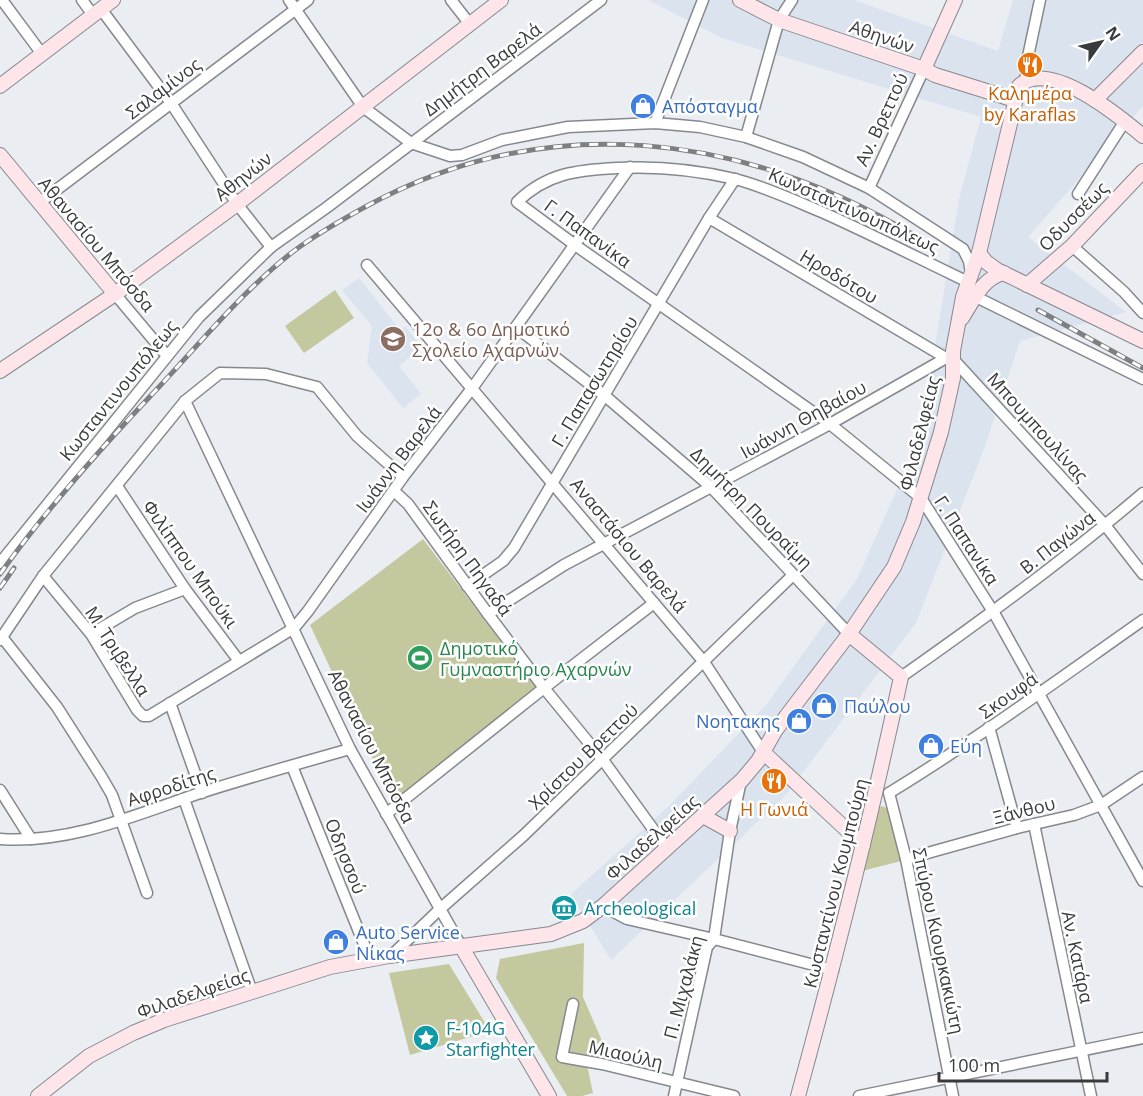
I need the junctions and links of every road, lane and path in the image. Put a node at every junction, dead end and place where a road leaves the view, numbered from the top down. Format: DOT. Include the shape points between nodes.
graph roads {
  1 [pos="82,0"];
  2 [pos="113,0"];
  3 [pos="308,0"];
  4 [pos="451,0"];
  5 [pos="501,0"];
  6 [pos="703,0"];
  7 [pos="740,0"];
  8 [pos="792,0"];
  9 [pos="956,0"];
  10 [pos="1040,0"];
  11 [pos="2,1"];
  12 [pos="595,2"];
  13 [pos="292,5"];
  14 [pos="97,12"];
  15 [pos="779,20"];
  16 [pos="469,23"];
  17 [pos="1143,52"];
  18 [pos="42,54"];
  19 [pos="924,69"];
  20 [pos="1026,80"];
  21 [pos="0,86"];
  22 [pos="1015,100"];
  23 [pos="1095,100"];
  24 [pos="171,103"];
  25 [pos="363,107"];
  26 [pos="1125,121"];
  27 [pos="655,123"];
  28 [pos="1143,135"];
  29 [pos="746,137"];
  30 [pos="411,143"];
  31 [pos="2,159"];
  32 [pos="630,167"];
  33 [pos="1143,171"];
  34 [pos="735,179"];
  35 [pos="869,188"];
  36 [pos="1078,194"];
  37 [pos="517,202"];
  38 [pos="39,203"];
  39 [pos="237,204"];
  40 [pos="710,218"];
  41 [pos="575,245"];
  42 [pos="1072,246"];
  43 [pos="271,247"];
  44 [pos="979,253"];
  45 [pos="367,265"];
  46 [pos="1004,273"];
  47 [pos="970,278"];
  48 [pos="1027,285"];
  49 [pos="115,294"];
  50 [pos="976,297"];
  51 [pos="659,304"];
  52 [pos="1143,313"];
  53 [pos="516,327"];
  54 [pos="957,328"];
  55 [pos="1143,341"];
  56 [pos="167,356"];
  57 [pos="949,358"];
  58 [pos="0,371"];
  59 [pos="1143,379"];
  60 [pos="472,387"];
  61 [pos="604,395"];
  62 [pos="185,400"];
  63 [pos="830,424"];
  64 [pos="403,477"];
  65 [pos="553,482"];
  66 [pos="117,486"];
  67 [pos="711,487"];
  68 [pos="394,491"];
  69 [pos="1143,493"];
  70 [pos="921,498"];
  71 [pos="1105,525"];
  72 [pos="604,543"];
  73 [pos="0,563"];
  74 [pos="1143,574"];
  75 [pos="793,575"];
  76 [pos="43,576"];
  77 [pos="467,586"];
  78 [pos="185,589"];
  79 [pos="654,603"];
  80 [pos="994,613"];
  81 [pos="488,614"];
  82 [pos="1143,620"];
  83 [pos="294,628"];
  84 [pos="92,634"];
  85 [pos="849,634"];
  86 [pos="1,638"];
  87 [pos="239,661"];
  88 [pos="704,662"];
  89 [pos="901,677"];
  90 [pos="544,688"];
  91 [pos="1039,693"];
  92 [pos="170,703"];
  93 [pos="143,716"];
  94 [pos="989,728"];
  95 [pos="350,749"];
  96 [pos="763,752"];
  97 [pos="603,760"];
  98 [pos="292,766"];
  99 [pos="1143,777"];
  100 [pos="742,780"];
  101 [pos="0,789"];
  102 [pos="883,791"];
  103 [pos="202,793"];
  104 [pos="184,799"];
  105 [pos="1101,805"];
  106 [pos="386,814"];
  107 [pos="704,816"];
  108 [pos="120,820"];
  109 [pos="1034,824"];
  110 [pos="1017,828"];
  111 [pos="730,831"];
  112 [pos="0,839"];
  113 [pos="31,839"];
  114 [pos="863,845"];
  115 [pos="666,847"];
  116 [pos="906,859"];
  117 [pos="1143,881"];
  118 [pos="147,893"];
  119 [pos="603,906"];
  120 [pos="440,909"];
  121 [pos="714,939"];
  122 [pos="461,946"];
  123 [pos="392,955"];
  124 [pos="370,959"];
  125 [pos="833,970"];
  126 [pos="252,992"];
  127 [pos="573,1004"];
  128 [pos="1143,1038"];
  129 [pos="1081,1050"];
  130 [pos="950,1076"];
  131 [pos="677,1082"];
  132 [pos="38,1096"];
  133 [pos="549,1096"];
  134 [pos="674,1096"];
  135 [pos="734,1096"];
  136 [pos="798,1096"];
  137 [pos="859,1096"];
  138 [pos="953,1096"];
  139 [pos="1091,1096"];
  1 -- 14 [label="street"];
  2 -- 14 [label="main road"];
  3 -- 13 [label="street, Σαλαμίνος"];
  4 -- 16 [label="street"];
  5 -- 16 [label="main road, Αθηνών"];
  6 -- 27 [label="street"];
  7 -- 15 [label="main road, Αθηνών"];
  8 -- 15 [label="street"];
  9 -- 19 [label="main road, Αν. Βρεττού"];
  10 -- 20 [label="street"];
  11 -- 18 [label="street"];
  12 -- 30 [label="street, Δημήτρη Βαρελά"];
  13 -- 24 [label="street, Σαλαμίνος"];
  13 -- 25 [label="street, Κωνσταντινουπόλεως"];
  14 -- 18 [label="main road"];
  14 -- 24 [label="street"];
  15 -- 19 [label="main road, Αθηνών"];
  15 -- 29 [label="street"];
  16 -- 25 [label="main road, Αθηνών"];
  17 -- 23 [label="main road"];
  18 -- 21 [label="main road"];
  19 -- 22 [label="main road, Αθηνών"];
  19 -- 35 [label="street, Αν. Βρεττού"];
  20 -- 22 [label="main road, Φιλαδελφείας" via="1019,86"];
  20 -- 23 [label="main road" via="1046,78"];
  22 -- 44 [label="main road, Φιλαδελφείας"];
  23 -- 26 [label="main road"];
  24 -- 38 [label="street, Σαλαμίνος"];
  24 -- 39 [label="street"];
  25 -- 30 [label="street, Κωνσταντινουπόλεως"];
  25 -- 39 [label="main road, Αθηνών"];
  26 -- 28 [label="main road"];
  26 -- 36 [label="street"];
  27 -- 29 [label="street, Κωνσταντινουπόλεως"];
  27 -- 30 [label="street, Κωνσταντινουπόλεως" via="568,127 502,140 450,156"];
  29 -- 35 [label="street, Κωνσταντινουπόλεως" via="803,157"];
  30 -- 43 [label="street"];
  31 -- 38 [label="main road, Αθανασίου Μπόσδα"];
  32 -- 34 [label="street, Κωνσταντινουπόλεως" via="676,169"];
  32 -- 37 [label="street, Κωνσταντινουπόλεως" via="561,174 530,189"];
  32 -- 41 [label="street, Ιωάννη Βαρελά"];
  33 -- 42 [label="main road, Οδυσσέως"];
  34 -- 40 [label="street, Γ. Παπασωτηρίου"];
  34 -- 47 [label="street, Κωνσταντινουπόλεως" via="794,200"];
  35 -- 47 [label="street, Κωνσταντινουπόλεως" via="963,249 969,261"];
  37 -- 41 [label="street, Γ. Παπανίκα"];
  38 -- 49 [label="main road, Αθανασίου Μπόσδα"];
  39 -- 43 [label="street"];
  39 -- 49 [label="main road, Αθηνών"];
  40 -- 51 [label="street, Γ. Παπασωτηρίου"];
  40 -- 57 [label="street, Ηροδότου"];
  41 -- 51 [label="street, Γ. Παπανίκα"];
  41 -- 53 [label="street, Ιωάννη Βαρελά"];
  42 -- 48 [label="main road, Οδυσσέως"];
  42 -- 52 [label="street"];
  43 -- 56 [label="street, Κωσταντινουπόλεως" via="199,317"];
  44 -- 46 [label="main road"];
  44 -- 47 [label="main road, Φιλαδελφείας"];
  45 -- 60 [label="street, Αναστάσιου Βαρελά"];
  46 -- 48 [label="main road"];
  46 -- 50 [label="main road, Φιλαδελφείας" via="984,284"];
  47 -- 54 [label="main road, Φιλαδελφείας"];
  48 -- 55 [label="main road"];
  49 -- 56 [label="street, Αθανασίου Μπόσδα"];
  49 -- 58 [label="main road, Αθηνών"];
  50 -- 54 [label="main road, Φιλαδελφείας"];
  50 -- 59 [label="street"];
  51 -- 61 [label="street, Γ. Παπασωτηρίου"];
  51 -- 63 [label="street, Γ. Παπανίκα"];
  53 -- 60 [label="street, Ιωάννη Βαρελά"];
  53 -- 61 [label="street, Δημήτρη Πουραΐμη"];
  54 -- 57 [label="main road, Φιλαδελφείας"];
  56 -- 73 [label="street, Κωσταντινουπόλεως"];
  57 -- 63 [label="street, Ιωάννη Θηβαίου"];
  57 -- 70 [label="main road, Φιλαδελφείας" via="953,378 950,395"];
  57 -- 71 [label="street, Μπουμπουλίνας"];
  60 -- 64 [label="street, Ιωάννη Βαρελά"];
  60 -- 65 [label="street, Αναστάσιου Βαρελά"];
  61 -- 65 [label="street, Γ. Παπασωτηρίου"];
  61 -- 67 [label="street, Δημήτρη Πουραΐμη"];
  62 -- 64 [label="street" via="220,373 266,374 317,387 357,436"];
  62 -- 66 [label="street"];
  62 -- 83 [label="street, Αθανασίου Μπόσδα"];
  63 -- 67 [label="street, Ιωάννη Θηβαίου"];
  63 -- 70 [label="street, Γ. Παπανίκα"];
  64 -- 68 [label="street, Ιωάννη Βαρελά"];
  65 -- 72 [label="street, Αναστάσιου Βαρελά"];
  65 -- 77 [label="street, Γ. Παπασωτηρίου" via="508,555"];
  66 -- 76 [label="street"];
  66 -- 78 [label="street, Φιλίππου Μπούκι"];
  67 -- 72 [label="street, Ιωάννη Θηβαίου"];
  67 -- 75 [label="street, Δημήτρη Πουραΐμη"];
  68 -- 77 [label="street, Σωτήρη Πηγαδά" via="408,504"];
  68 -- 83 [label="street, Ιωάννη Βαρελά"];
  69 -- 71 [label="street, Β. Παγώνα"];
  70 -- 80 [label="street, Γ. Παπανίκα"];
  70 -- 85 [label="main road, Φιλαδελφείας" via="894,567"];
  71 -- 74 [label="street, Μπουμπουλίνας"];
  71 -- 80 [label="street, Β. Παγώνα"];
  72 -- 79 [label="street, Αναστάσιου Βαρελά"];
  72 -- 81 [label="street, Ιωάννη Θηβαίου"];
  75 -- 85 [label="street, Δημήτρη Πουραΐμη"];
  75 -- 88 [label="street, Χρίστου Βρεττού"];
  76 -- 84 [label="street, Μ. Τριβελλα"];
  76 -- 86 [label="street"];
  77 -- 81 [label="street, Σωτήρη Πηγαδά"];
  78 -- 84 [label="street" via="135,608"];
  78 -- 87 [label="street, Φιλίππου Μπούκι"];
  79 -- 88 [label="street, Αναστάσιου Βαρελά"];
  79 -- 90 [label="street"];
  80 -- 89 [label="street, Β. Παγώνα"];
  80 -- 91 [label="street, Γ. Παπανίκα"];
  81 -- 90 [label="street, Σωτήρη Πηγαδά"];
  82 -- 91 [label="street, Σκουφά"];
  83 -- 87 [label="street, Ιωάννη Βαρελά"];
  83 -- 95 [label="street, Αθανασίου Μπόσδα"];
  84 -- 93 [label="street, Μ. Τριβελλα"];
  85 -- 89 [label="main road, Δημήτρη Πουραΐμη"];
  85 -- 96 [label="main road, Φιλαδελφείας"];
  86 -- 108 [label="street" via="57,706 112,795"];
  87 -- 92 [label="street, Ιωάννη Βαρελά"];
  88 -- 96 [label="street, Αναστάσιου Βαρελά"];
  88 -- 97 [label="street, Χρίστου Βρεττού"];
  89 -- 102 [label="main road, Κωσταντίνου Κουμπούρη"];
  90 -- 97 [label="street, Σωτήρη Πηγαδά"];
  90 -- 106 [label="street"];
  91 -- 94 [label="street, Σκουφά"];
  91 -- 105 [label="street, Γ. Παπανίκα"];
  92 -- 93 [label="street, Ιωάννη Βαρελά"];
  92 -- 103 [label="street"];
  94 -- 102 [label="street, Σκουφά" via="907,783"];
  94 -- 110 [label="street"];
  95 -- 98 [label="street, Αφροδίτης"];
  95 -- 106 [label="street, Αθανασίου Μπόσδα"];
  96 -- 100 [label="main road, Φιλαδελφείας"];
  96 -- 114 [label="main road, Αναστάσιου Βαρελά"];
  97 -- 115 [label="street, Σωτήρη Πηγαδά"];
  97 -- 120 [label="street, Χρίστου Βρεττού"];
  98 -- 103 [label="street, Αφροδίτης"];
  98 -- 124 [label="street, Οδησσού"];
  99 -- 105 [label="street, Ξάνθου"];
  100 -- 107 [label="main road, Φιλαδελφείας"];
  100 -- 111 [label="street, Π. Μιχαλάκη"];
  101 -- 113 [label="street"];
  102 -- 114 [label="main road, Κωσταντίνου Κουμπούρη"];
  102 -- 116 [label="street, Σπύρου Κιουρκακιώτη"];
  103 -- 104 [label="street, Αφροδίτης"];
  104 -- 108 [label="street, Αφροδίτης"];
  104 -- 126 [label="street"];
  105 -- 109 [label="street, Ξάνθου"];
  105 -- 117 [label="street, Γ. Παπανίκα"];
  106 -- 120 [label="street, Αθανασίου Μπόσδα"];
  107 -- 111 [label="main road"];
  107 -- 115 [label="main road, Φιλαδελφείας"];
  108 -- 113 [label="street, Αφροδίτης" via="76,834"];
  108 -- 118 [label="street"];
  109 -- 110 [label="street, Ξάνθου"];
  109 -- 129 [label="street, Αν. Κατάρα"];
  110 -- 116 [label="street, Ξάνθου"];
  111 -- 121 [label="street, Π. Μιχαλάκη"];
  112 -- 113 [label="street, Αφροδίτης"];
  114 -- 125 [label="main road, Κωσταντίνου Κουμπούρη"];
  115 -- 119 [label="main road, Φιλαδελφείας"];
  116 -- 130 [label="street, Σπύρου Κιουρκακιώτη"];
  119 -- 121 [label="street" via="627,919"];
  119 -- 122 [label="main road, Φιλαδελφείας" via="583,921 551,934"];
  120 -- 122 [label="street, Αθανασίου Μπόσδα"];
  120 -- 123 [label="street, Χρίστου Βρεττού"];
  121 -- 125 [label="street"];
  121 -- 131 [label="street, Π. Μιχαλάκη" via="707,947"];
  122 -- 123 [label="main road, Φιλαδελφείας"];
  122 -- 133 [label="main road, Αθανασίου Μπόσδα"];
  123 -- 124 [label="main road, Φιλαδελφείας"];
  124 -- 126 [label="main road, Φιλαδελφείας" via="330,967"];
  125 -- 136 [label="main road, Κωσταντίνου Κουμπούρη"];
  126 -- 132 [label="main road, Φιλαδελφείας" via="164,1020 104,1047"];
  127 -- 131 [label="street, Μιαούλη" via="562,1057"];
  128 -- 129 [label="street"];
  129 -- 130 [label="street"];
  129 -- 139 [label="street, Αν. Κατάρα"];
  130 -- 137 [label="street"];
  130 -- 138 [label="street, Σπύρου Κιουρκακιώτη"];
  131 -- 134 [label="street, Π. Μιχαλάκη"];
  131 -- 135 [label="street, Μιαούλη"];
}
